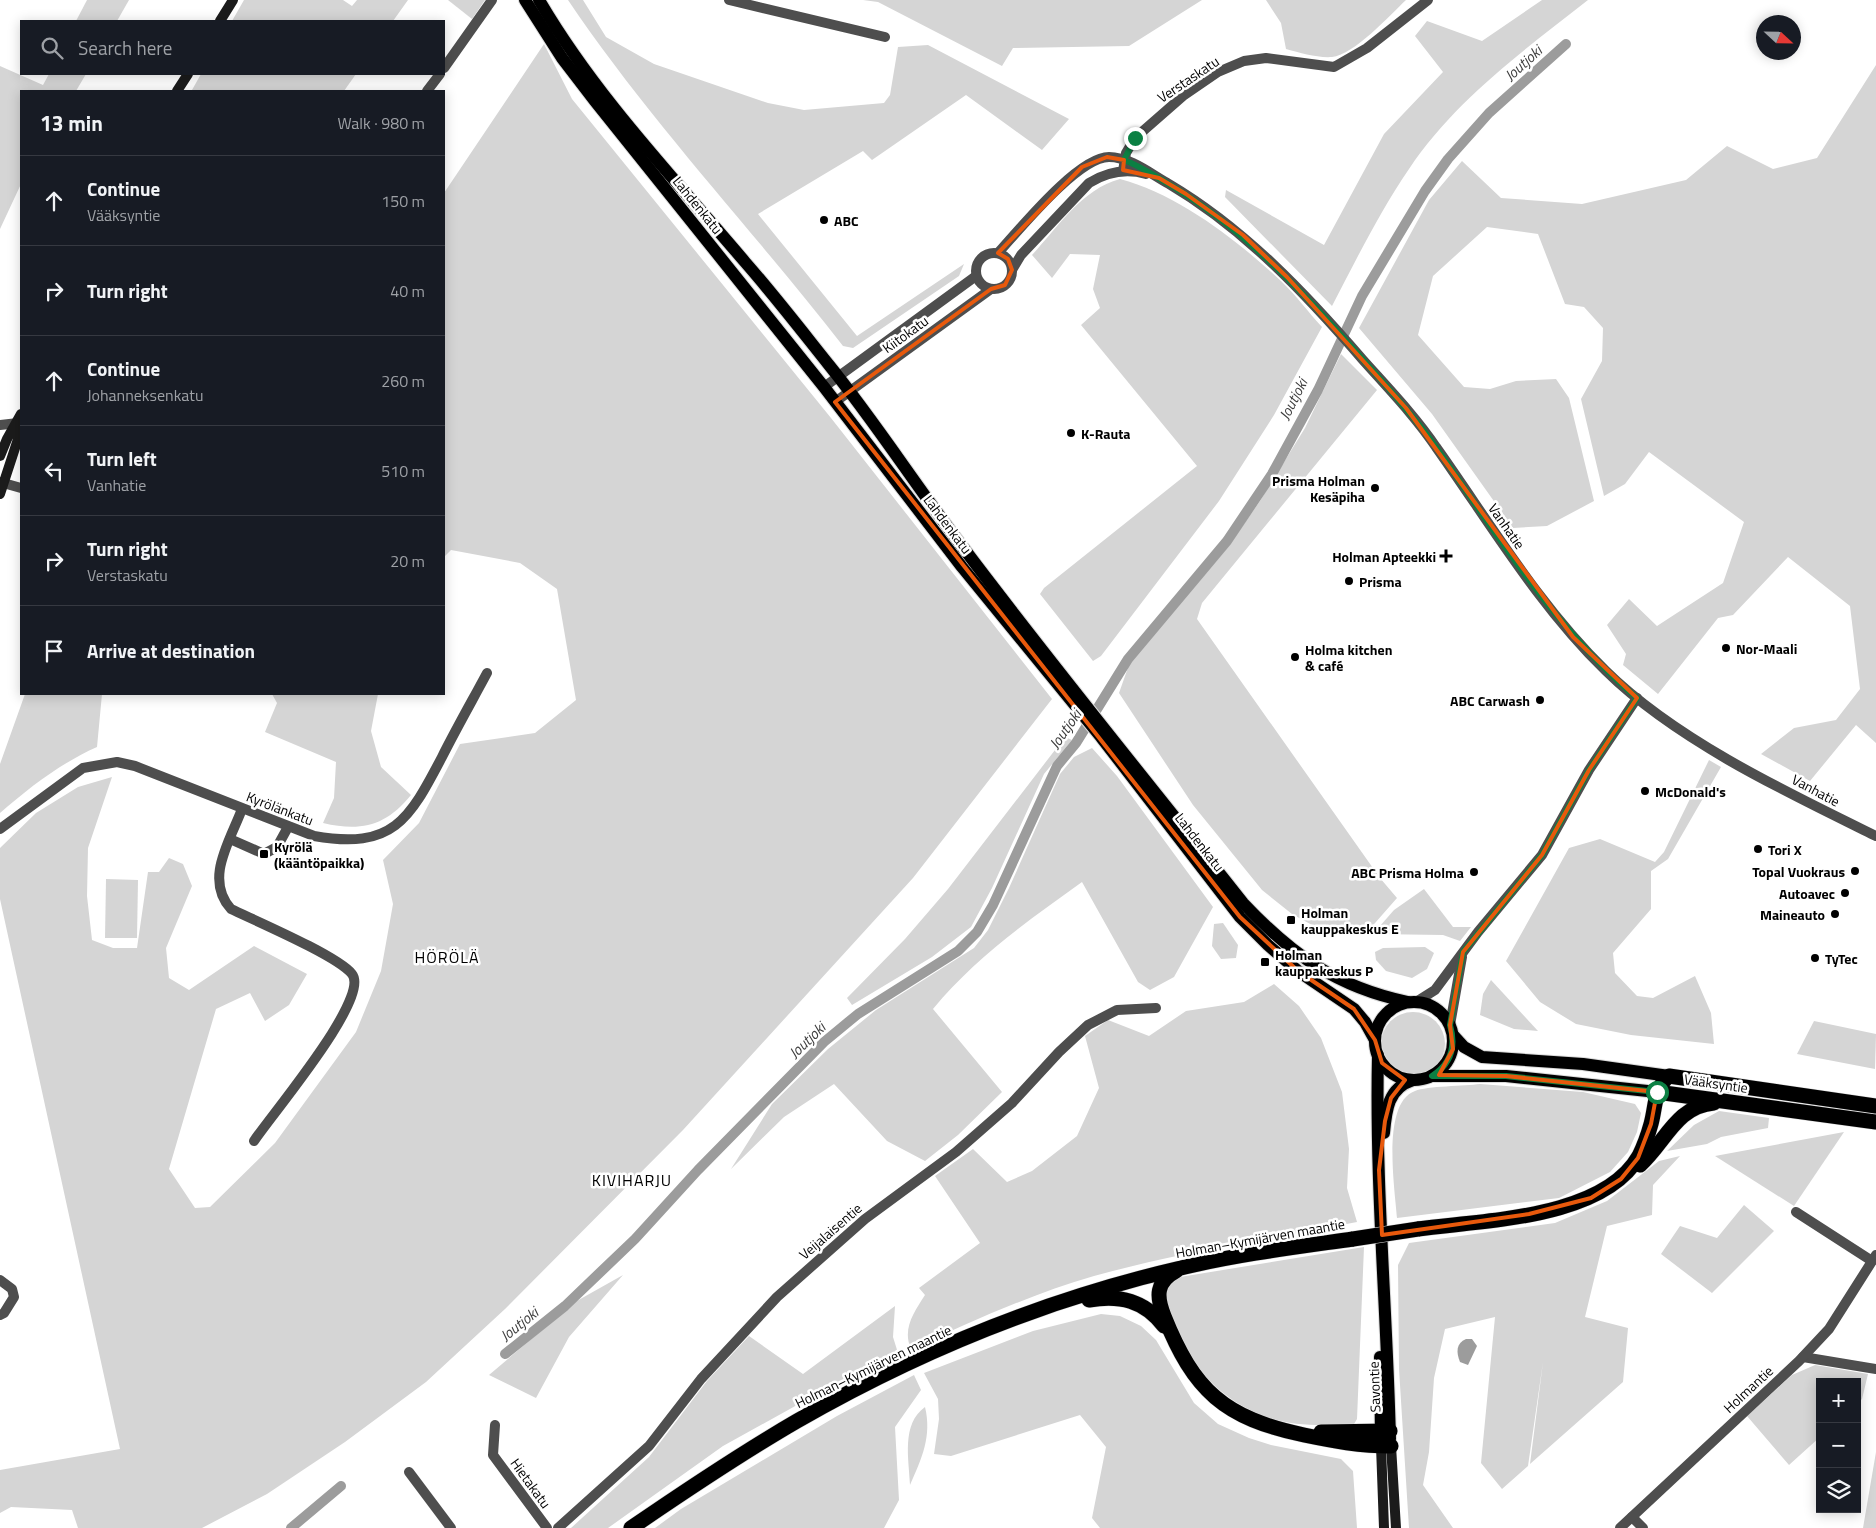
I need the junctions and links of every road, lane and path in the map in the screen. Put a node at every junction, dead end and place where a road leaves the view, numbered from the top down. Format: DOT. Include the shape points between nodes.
graph roads {
  1 [pos="233,0"];
  2 [pos="492,0"];
  3 [pos="525,0"];
  4 [pos="539,0"];
  5 [pos="729,0"];
  6 [pos="1428,0"];
  7 [pos="221,20"];
  8 [pos="884,36"];
  9 [pos="445,67"];
  10 [pos="187,75"];
  11 [pos="439,75"];
  12 [pos="178,90"];
  13 [pos="428,90"];
  14 [pos="1124,160"];
  15 [pos="1122,171"];
  16 [pos="1159,178"];
  17 [pos="998,253"];
  18 [pos="1012,270"];
  19 [pos="976,276"];
  20 [pos="991,289"];
  21 [pos="838,377"];
  22 [pos="824,387"];
  23 [pos="850,391"];
  24 [pos="836,402"];
  25 [pos="20,419"];
  26 [pos="0,425"];
  27 [pos="0,456"];
  28 [pos="2,482"];
  29 [pos="20,488"];
  30 [pos="0,494"];
  31 [pos="487,673"];
  32 [pos="1068,690"];
  33 [pos="1637,698"];
  34 [pos="1104,734"];
  35 [pos="242,809"];
  36 [pos="288,827"];
  37 [pos="0,828"];
  38 [pos="1876,836"];
  39 [pos="230,839"];
  40 [pos="1463,952"];
  41 [pos="1412,1002"];
  42 [pos="1156,1008"];
  43 [pos="1451,1030"];
  44 [pos="1375,1040"];
  45 [pos="1378,1054"];
  46 [pos="1432,1076"];
  47 [pos="1669,1076"];
  48 [pos="1413,1080"];
  49 [pos="1657,1092"];
  50 [pos="1737,1103"];
  51 [pos="1876,1106"];
  52 [pos="1876,1122"];
  53 [pos="254,1141"];
  54 [pos="1379,1170"];
  55 [pos="1621,1179"];
  56 [pos="1796,1212"];
  57 [pos="1874,1258"];
  58 [pos="1184,1267"];
  59 [pos="0,1280"];
  60 [pos="1033,1312"];
  61 [pos="0,1315"];
  62 [pos="1172,1337"];
  63 [pos="1803,1356"];
  64 [pos="1876,1369"];
  65 [pos="495,1425"];
  66 [pos="1386,1438"];
  67 [pos="409,1472"];
  68 [pos="1632,1517"];
  69 [pos="451,1528"];
  70 [pos="547,1528"];
  71 [pos="558,1528"];
  72 [pos="631,1528"];
  73 [pos="1384,1528"];
  74 [pos="1396,1528"];
  75 [pos="1620,1528"];
  76 [pos="1643,1528"];
  1 -- 7 [label="main road"];
  2 -- 9 [label="street"];
  3 -- 22 [label="main road, Lahdenkatu" via="562,58 595,101"];
  4 -- 21 [label="main road, Lahdenkatu" via="569,48 629,125 746,262"];
  5 -- 8 [label="street"];
  6 -- 14 [label="street, Verstaskatu" via="1367,48 1334,68 1266,58 1244,61 1218,72 1145,128 1129,146"];
  10 -- 12 [label="main road"];
  11 -- 13 [label="street"];
  14 -- 15 [label="street, Verstaskatu"];
  14 -- 16 [label="street, Vanhatie"];
  14 -- 17 [label="street" via="1107,156 1082,167"];
  15 -- 16 [label="street, Vanhatie"];
  15 -- 18 [label="street" via="1098,177 1080,191 1021,255"];
  16 -- 33 [label="street, Vanhatie" via="1243,235 1352,346 1434,444 1512,558 1573,637"];
  17 -- 18 [label="street" via="1008,259"];
  17 -- 19 [label="street" via="988,253 980,259 976,264"];
  18 -- 20 [label="street" via="1005,285"];
  19 -- 20 [label="street"];
  19 -- 21 [label="street, Kiitokatu"];
  20 -- 23 [label="street, Kiitokatu"];
  21 -- 22 [label="street, Kiitokatu"];
  21 -- 23 [label="main road, Lahdenkatu"];
  22 -- 24 [label="main road, Lahdenkatu"];
  23 -- 24 [label="street, Kiitokatu"];
  23 -- 32 [label="main road, Lahdenkatu"];
  24 -- 32 [label="main road, Lahdenkatu" via="962,568"];
  25 -- 26 [label="street"];
  25 -- 27 [label="main road"];
  25 -- 28 [label="main road" via="18,439"];
  28 -- 29 [label="street"];
  28 -- 30 [label="main road"];
  31 -- 36 [label="street, Kyrölänkatu" via="419,800 398,824 387,832 364,839 332,839"];
  32 -- 34 [label="main road, Lahdenkatu"];
  33 -- 38 [label="street, Vanhatie" via="1705,745"];
  33 -- 40 [label="street" via="1589,770 1542,855"];
  34 -- 41 [label="main road, Lahdenkatu" via="1243,904 1285,944 1338,980 1362,990"];
  34 -- 44 [label="main road, Lahdenkatu" via="1240,917 1298,970 1354,1009"];
  35 -- 36 [label="street, Kyrölänkatu"];
  35 -- 37 [label="street, Kyrölänkatu" via="135,766 117,762 95,765 74,774"];
  35 -- 39 [label="street"];
  36 -- 39 [label="street" via="278,847 264,854"];
  39 -- 53 [label="street" via="219,867 219,884 222,898 231,909 332,959 352,974 356,983 351,1003 335,1030"];
  40 -- 41 [label="street" via="1435,990"];
  40 -- 43 [label="street"];
  41 -- 43 [label="main road" via="1435,1008"];
  41 -- 44 [label="main road" via="1384,1016"];
  42 -- 71 [label="street, Veijalaisentie" via="1118,1010 1088,1025 1012,1103 956,1152 864,1218 777,1297 701,1379 649,1446"];
  43 -- 46 [label="main road" via="1453,1049 1450,1058"];
  43 -- 47 [label="main road, Vääksyntie" via="1464,1047 1482,1057 1583,1064"];
  44 -- 45 [label="main road"];
  45 -- 48 [label="main road" via="1394,1074"];
  45 -- 54 [label="main road, Savontie"];
  46 -- 48 [label="main road"];
  46 -- 49 [label="main road, Vääksyntie" via="1506,1076"];
  47 -- 49 [label="highway, Holman–Kymijärven maantie"];
  47 -- 51 [label="highway, Vääksyntie"];
  48 -- 54 [label="main road, Savontie" via="1400,1086 1387,1108"];
  49 -- 50 [label="highway, Vääksyntie"];
  49 -- 55 [label="highway, Holman–Kymijärven maantie" via="1643,1149"];
  50 -- 52 [label="highway, Vääksyntie"];
  50 -- 55 [label="highway" via="1707,1103 1692,1108 1673,1125 1643,1162"];
  54 -- 66 [label="main road, Savontie" via="1387,1319"];
  55 -- 58 [label="highway, Holman–Kymijärven maantie, bridge" via="1591,1198 1555,1209"];
  56 -- 57 [label="street"];
  57 -- 63 [label="street, Holmantie" via="1829,1329"];
  58 -- 60 [label="highway, Holman–Kymijärven maantie"];
  58 -- 62 [label="highway" via="1164,1279 1158,1292"];
  59 -- 61 [label="street" via="12,1289 14,1297"];
  60 -- 62 [label="highway" via="1100,1298 1124,1298 1151,1311"];
  60 -- 72 [label="highway, Holman–Kymijärven maantie" via="923,1357 852,1391 780,1432"];
  62 -- 66 [label="highway" via="1192,1374 1218,1400 1250,1420 1292,1432"];
  63 -- 64 [label="street"];
  63 -- 68 [label="street, Holmantie"];
  65 -- 70 [label="street, Hietakatu" via="492,1455"];
  66 -- 73 [label="main road, Savontie"];
  66 -- 74 [label="main road, Savontie"];
  67 -- 69 [label="street"];
  68 -- 75 [label="street, Holmantie"];
  68 -- 76 [label="street"];
}
